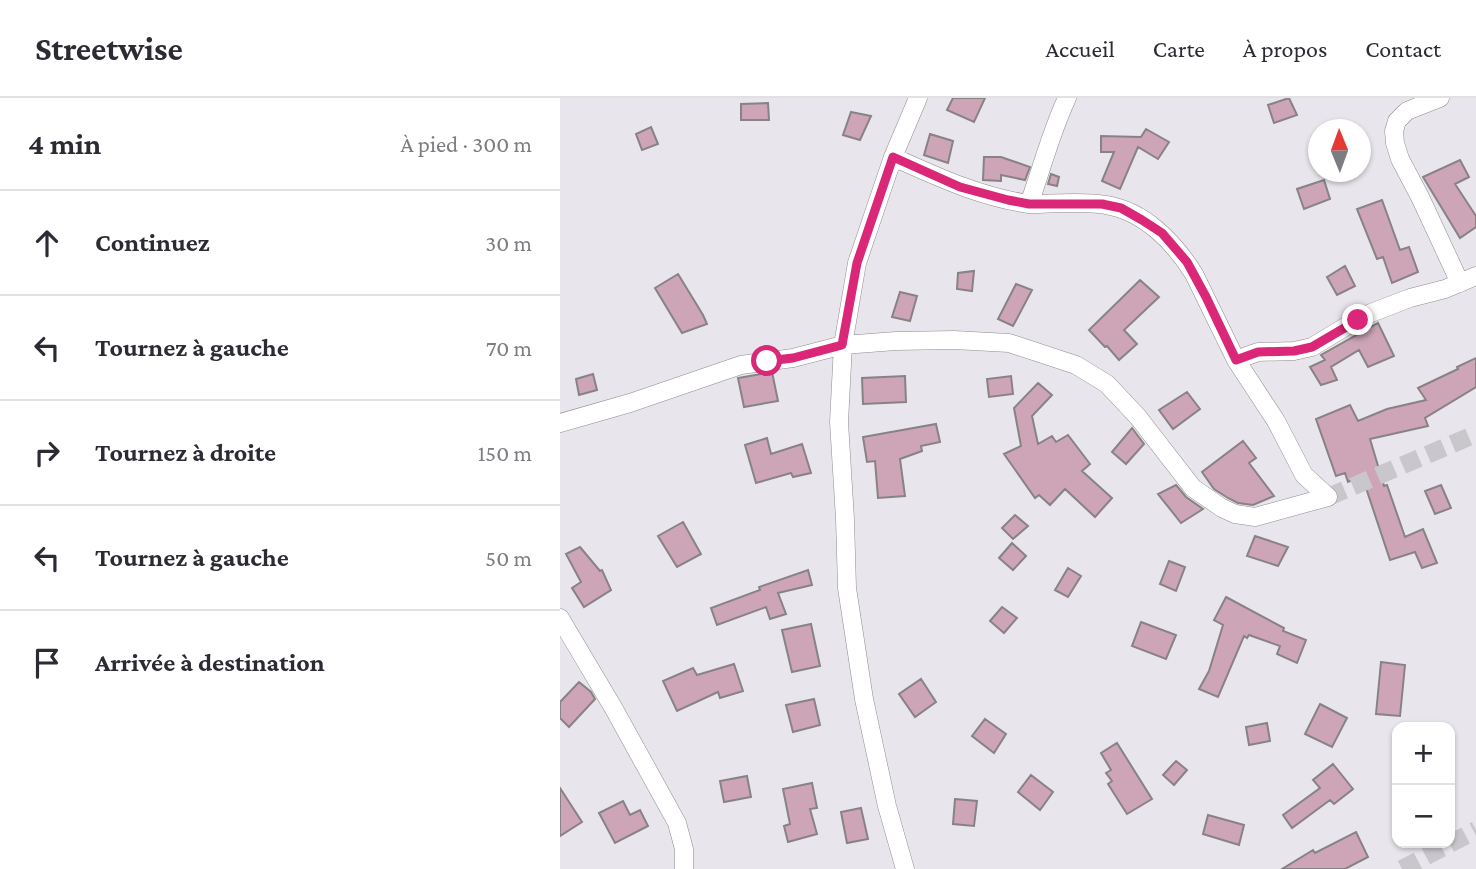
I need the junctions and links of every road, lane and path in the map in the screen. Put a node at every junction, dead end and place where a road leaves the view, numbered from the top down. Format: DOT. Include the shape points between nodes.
graph roads {
  1 [pos="918,98"];
  2 [pos="1067,98"];
  3 [pos="1440,98"];
  4 [pos="893,157"];
  5 [pos="1029,204"];
  6 [pos="1468,280"];
  7 [pos="842,345"];
  8 [pos="1236,360"];
  9 [pos="560,424"];
  10 [pos="560,618"];
  11 [pos="684,869"];
  12 [pos="905,869"];
  1 -- 4 [label="street"];
  2 -- 5 [label="street"];
  3 -- 6 [label="street" via="1407,111 1397,121 1395,143"];
  4 -- 5 [label="street" via="960,187"];
  4 -- 7 [label="street" via="857,263"];
  5 -- 8 [label="street" via="1121,208 1162,233 1194,274"];
  6 -- 8 [label="street" via="1371,313 1312,347 1258,352"];
  7 -- 8 [label="street" via="1009,342 1076,365 1107,384 1193,488 1235,514 1255,517 1328,497 1304,475"];
  7 -- 9 [label="street" via="741,365"];
  7 -- 12 [label="street" via="839,422 847,589 864,699"];
  10 -- 11 [label="street" via="677,823"];
}
